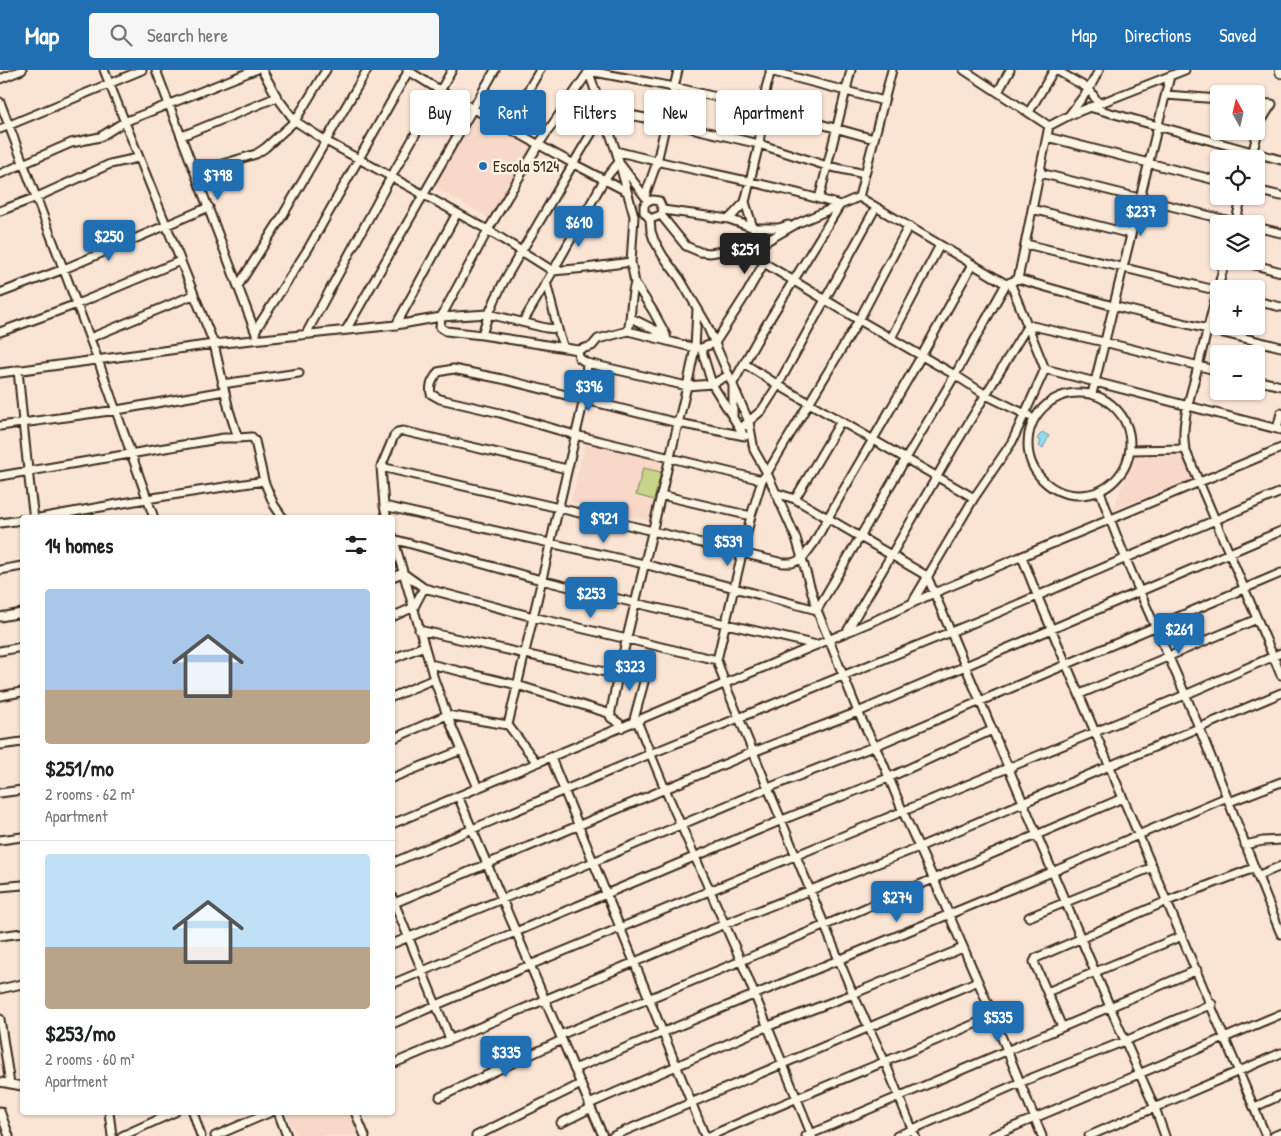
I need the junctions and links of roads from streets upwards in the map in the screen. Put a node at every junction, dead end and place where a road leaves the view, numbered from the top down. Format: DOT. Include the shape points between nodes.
graph roads {
  1 [pos="22,70"];
  2 [pos="104,70"];
  3 [pos="142,70"];
  4 [pos="156,70"];
  5 [pos="255,70"];
  6 [pos="262,70"];
  7 [pos="326,70"];
  8 [pos="367,70"];
  9 [pos="409,70"];
  10 [pos="452,70"];
  11 [pos="495,70"];
  12 [pos="540,70"];
  13 [pos="678,70"];
  14 [pos="851,70"];
  15 [pos="892,70"];
  16 [pos="1010,70"];
  17 [pos="1055,70"];
  18 [pos="1099,70"];
  19 [pos="1183,70"];
  20 [pos="588,71"];
  21 [pos="771,71"];
  22 [pos="967,71"];
  23 [pos="1170,76"];
  24 [pos="0,79"];
  25 [pos="110,84"];
  26 [pos="674,87"];
  27 [pos="1089,89"];
  28 [pos="441,90"];
  29 [pos="528,90"];
  30 [pos="595,90"];
  31 [pos="673,90"];
  32 [pos="766,90"];
  33 [pos="845,92"];
  34 [pos="998,92"];
  35 [pos="1166,95"];
  36 [pos="277,97"];
  37 [pos="716,97"];
  38 [pos="1210,98"];
  39 [pos="884,101"];
  40 [pos="0,102"];
  41 [pos="1265,103"];
  42 [pos="170,104"];
  43 [pos="1099,104"];
  44 [pos="470,106"];
  45 [pos="1089,107"];
  46 [pos="474,108"];
  47 [pos="480,111"];
  48 [pos="1029,112"];
  49 [pos="1070,115"];
  50 [pos="1265,115"];
  51 [pos="295,121"];
  52 [pos="124,122"];
  53 [pos="822,125"];
  54 [pos="8,126"];
  55 [pos="1049,126"];
  56 [pos="1156,127"];
  57 [pos="0,129"];
  58 [pos="836,129"];
  59 [pos="706,132"];
  60 [pos="415,135"];
  61 [pos="523,135"];
  62 [pos="590,135"];
  63 [pos="610,135"];
  64 [pos="662,135"];
  65 [pos="760,135"];
  66 [pos="182,136"];
  67 [pos="1047,137"];
  68 [pos="874,139"];
  69 [pos="326,141"];
  70 [pos="539,144"];
  71 [pos="759,144"];
  72 [pos="1232,150"];
  73 [pos="616,151"];
  74 [pos="138,158"];
  75 [pos="359,158"];
  76 [pos="1265,158"];
  77 [pos="1281,160"];
  78 [pos="619,162"];
  79 [pos="657,162"];
  80 [pos="1148,162"];
  81 [pos="572,163"];
  82 [pos="25,164"];
  83 [pos="827,166"];
  84 [pos="196,172"];
  85 [pos="1040,173"];
  86 [pos="0,174"];
  87 [pos="865,174"];
  88 [pos="391,177"];
  89 [pos="1210,179"];
  90 [pos="604,180"];
  91 [pos="750,182"];
  92 [pos="626,191"];
  93 [pos="1265,192"];
  94 [pos="425,194"];
  95 [pos="37,196"];
  96 [pos="1281,196"];
  97 [pos="859,197"];
  98 [pos="646,198"];
  99 [pos="1139,198"];
  100 [pos="819,199"];
  101 [pos="745,202"];
  102 [pos="840,205"];
  103 [pos="208,207"];
  104 [pos="876,208"];
  105 [pos="1032,209"];
  106 [pos="0,211"];
  107 [pos="662,212"];
  108 [pos="457,213"];
  109 [pos="1210,216"];
  110 [pos="650,220"];
  111 [pos="729,220"];
  112 [pos="798,223"];
  113 [pos="166,226"];
  114 [pos="908,226"];
  115 [pos="754,228"];
  116 [pos="1265,229"];
  117 [pos="488,230"];
  118 [pos="1281,233"];
  119 [pos="1131,234"];
  120 [pos="1026,244"];
  121 [pos="760,245"];
  122 [pos="940,245"];
  123 [pos="522,251"];
  124 [pos="180,260"];
  125 [pos="631,262"];
  126 [pos="764,263"];
  127 [pos="972,265"];
  128 [pos="1123,267"];
  129 [pos="1265,268"];
  130 [pos="64,270"];
  131 [pos="554,270"];
  132 [pos="1281,272"];
  133 [pos="1018,279"];
  134 [pos="795,280"];
  135 [pos="546,282"];
  136 [pos="635,283"];
  137 [pos="1008,283"];
  138 [pos="238,286"];
  139 [pos="1210,289"];
  140 [pos="0,293"];
  141 [pos="193,295"];
  142 [pos="826,300"];
  143 [pos="1265,303"];
  144 [pos="77,304"];
  145 [pos="1113,306"];
  146 [pos="1281,307"];
  147 [pos="697,308"];
  148 [pos="488,314"];
  149 [pos="441,318"];
  150 [pos="631,318"];
  151 [pos="1210,319"];
  152 [pos="859,320"];
  153 [pos="523,322"];
  154 [pos="396,325"];
  155 [pos="1028,326"];
  156 [pos="558,329"];
  157 [pos="346,330"];
  158 [pos="628,330"];
  159 [pos="1207,330"];
  160 [pos="255,331"];
  161 [pos="0,332"];
  162 [pos="306,334"];
  163 [pos="482,335"];
  164 [pos="90,338"];
  165 [pos="666,338"];
  166 [pos="891,338"];
  167 [pos="258,339"];
  168 [pos="1104,342"];
  169 [pos="714,343"];
  170 [pos="214,344"];
  171 [pos="1281,347"];
  172 [pos="564,348"];
  173 [pos="698,348"];
  174 [pos="578,350"];
  175 [pos="922,355"];
  176 [pos="98,360"];
  177 [pos="587,363"];
  178 [pos="745,364"];
  179 [pos="1198,366"];
  180 [pos="1045,369"];
  181 [pos="1210,369"];
  182 [pos="18,370"];
  183 [pos="0,373"];
  184 [pos="299,373"];
  185 [pos="729,374"];
  186 [pos="955,375"];
  187 [pos="1095,382"];
  188 [pos="1265,382"];
  189 [pos="733,383"];
  190 [pos="712,384"];
  191 [pos="778,385"];
  192 [pos="687,386"];
  193 [pos="1281,386"];
  194 [pos="223,387"];
  195 [pos="1092,394"];
  196 [pos="986,395"];
  197 [pos="584,399"];
  198 [pos="810,403"];
  199 [pos="1188,406"];
  200 [pos="117,410"];
  201 [pos="1281,413"];
  202 [pos="1026,414"];
  203 [pos="733,417"];
  204 [pos="1034,418"];
  205 [pos="841,421"];
  206 [pos="749,422"];
  207 [pos="24,423"];
  208 [pos="678,423"];
  209 [pos="0,426"];
  210 [pos="740,429"];
  211 [pos="1279,430"];
  212 [pos="576,435"];
  213 [pos="745,436"];
  214 [pos="238,438"];
  215 [pos="873,439"];
  216 [pos="1281,448"];
  217 [pos="1185,449"];
  218 [pos="754,450"];
  219 [pos="1131,450"];
  220 [pos="131,455"];
  221 [pos="670,457"];
  222 [pos="907,458"];
  223 [pos="381,467"];
  224 [pos="567,469"];
  225 [pos="27,472"];
  226 [pos="767,474"];
  227 [pos="0,476"];
  228 [pos="937,476"];
  229 [pos="264,480"];
  230 [pos="762,480"];
  231 [pos="1199,483"];
  232 [pos="1100,491"];
  233 [pos="1281,492"];
  234 [pos="776,493"];
  235 [pos="661,495"];
  236 [pos="795,498"];
  237 [pos="974,498"];
  238 [pos="146,499"];
  239 [pos="274,505"];
  240 [pos="384,506"];
  241 [pos="559,508"];
  242 [pos="34,515"];
  243 [pos="56,515"];
  244 [pos="153,515"];
  245 [pos="273,515"];
  246 [pos="281,515"];
  247 [pos="386,515"];
  248 [pos="751,516"];
  249 [pos="829,518"];
  250 [pos="20,520"];
  251 [pos="1215,520"];
  252 [pos="1110,521"];
  253 [pos="0,523"];
  254 [pos="652,530"];
  255 [pos="1281,531"];
  256 [pos="861,536"];
  257 [pos="395,539"];
  258 [pos="551,542"];
  259 [pos="395,545"];
  260 [pos="742,552"];
  261 [pos="1229,553"];
  262 [pos="892,555"];
  263 [pos="1022,557"];
  264 [pos="1125,558"];
  265 [pos="802,559"];
  266 [pos="644,564"];
  267 [pos="20,566"];
  268 [pos="0,570"];
  269 [pos="403,573"];
  270 [pos="1281,573"];
  271 [pos="395,576"];
  272 [pos="927,576"];
  273 [pos="541,580"];
  274 [pos="424,588"];
  275 [pos="734,588"];
  276 [pos="1244,589"];
  277 [pos="1140,591"];
  278 [pos="934,592"];
  279 [pos="1037,595"];
  280 [pos="912,603"];
  281 [pos="635,604"];
  282 [pos="414,608"];
  283 [pos="817,610"];
  284 [pos="20,614"];
  285 [pos="395,616"];
  286 [pos="0,617"];
  287 [pos="533,617"];
  288 [pos="1257,619"];
  289 [pos="725,624"];
  290 [pos="1155,627"];
  291 [pos="1051,629"];
  292 [pos="419,630"];
  293 [pos="950,632"];
  294 [pos="846,633"];
  295 [pos="627,639"];
  296 [pos="829,640"];
  297 [pos="817,645"];
  298 [pos="424,646"];
  299 [pos="20,648"];
  300 [pos="0,651"];
  301 [pos="1281,653"];
  302 [pos="524,655"];
  303 [pos="1168,656"];
  304 [pos="1273,656"];
  305 [pos="395,658"];
  306 [pos="717,660"];
  307 [pos="1067,663"];
  308 [pos="430,664"];
  309 [pos="965,665"];
  310 [pos="648,666"];
  311 [pos="618,675"];
  312 [pos="843,675"];
  313 [pos="1281,675"];
  314 [pos="434,679"];
  315 [pos="725,684"];
  316 [pos="517,685"];
  317 [pos="20,692"];
  318 [pos="1281,693"];
  319 [pos="1080,694"];
  320 [pos="1185,695"];
  321 [pos="0,696"];
  322 [pos="395,696"];
  323 [pos="980,700"];
  324 [pos="858,712"];
  325 [pos="611,714"];
  326 [pos="447,715"];
  327 [pos="738,717"];
  328 [pos="635,722"];
  329 [pos="508,725"];
  330 [pos="621,728"];
  331 [pos="1198,728"];
  332 [pos="992,730"];
  333 [pos="1095,732"];
  334 [pos="395,738"];
  335 [pos="20,742"];
  336 [pos="0,745"];
  337 [pos="875,746"];
  338 [pos="462,750"];
  339 [pos="753,752"];
  340 [pos="650,754"];
  341 [pos="551,758"];
  342 [pos="538,764"];
  343 [pos="1109,766"];
  344 [pos="1008,768"];
  345 [pos="395,777"];
  346 [pos="888,778"];
  347 [pos="1281,782"];
  348 [pos="478,788"];
  349 [pos="768,788"];
  350 [pos="665,789"];
  351 [pos="20,790"];
  352 [pos="564,791"];
  353 [pos="0,793"];
  354 [pos="458,796"];
  355 [pos="1122,798"];
  356 [pos="1228,800"];
  357 [pos="1023,802"];
  358 [pos="903,812"];
  359 [pos="782,820"];
  360 [pos="395,823"];
  361 [pos="681,824"];
  362 [pos="579,825"];
  363 [pos="472,829"];
  364 [pos="1139,834"];
  365 [pos="1037,836"];
  366 [pos="20,837"];
  367 [pos="0,840"];
  368 [pos="1281,840"];
  369 [pos="1245,845"];
  370 [pos="919,848"];
  371 [pos="796,855"];
  372 [pos="696,856"];
  373 [pos="395,862"];
  374 [pos="593,862"];
  375 [pos="488,864"];
  376 [pos="1281,866"];
  377 [pos="1153,867"];
  378 [pos="1254,868"];
  379 [pos="1052,872"];
  380 [pos="1257,876"];
  381 [pos="934,880"];
  382 [pos="20,885"];
  383 [pos="0,887"];
  384 [pos="710,891"];
  385 [pos="811,891"];
  386 [pos="607,895"];
  387 [pos="395,900"];
  388 [pos="503,900"];
  389 [pos="1167,902"];
  390 [pos="1066,903"];
  391 [pos="395,906"];
  392 [pos="949,914"];
  393 [pos="1029,917"];
  394 [pos="724,924"];
  395 [pos="826,925"];
  396 [pos="620,929"];
  397 [pos="516,931"];
  398 [pos="20,933"];
  399 [pos="1281,934"];
  400 [pos="0,936"];
  401 [pos="1182,936"];
  402 [pos="409,937"];
  403 [pos="1080,938"];
  404 [pos="395,943"];
  405 [pos="963,948"];
  406 [pos="839,958"];
  407 [pos="634,962"];
  408 [pos="740,962"];
  409 [pos="530,965"];
  410 [pos="1197,970"];
  411 [pos="423,972"];
  412 [pos="1095,972"];
  413 [pos="978,981"];
  414 [pos="395,983"];
  415 [pos="20,984"];
  416 [pos="0,989"];
  417 [pos="1047,992"];
  418 [pos="853,994"];
  419 [pos="754,995"];
  420 [pos="648,998"];
  421 [pos="544,999"];
  422 [pos="436,1004"];
  423 [pos="1212,1004"];
  424 [pos="1110,1007"];
  425 [pos="1281,1014"];
  426 [pos="993,1016"];
  427 [pos="0,1019"];
  428 [pos="395,1023"];
  429 [pos="766,1027"];
  430 [pos="1062,1027"];
  431 [pos="868,1028"];
  432 [pos="662,1033"];
  433 [pos="1226,1037"];
  434 [pos="561,1038"];
  435 [pos="450,1039"];
  436 [pos="1125,1042"];
  437 [pos="1007,1050"];
  438 [pos="1281,1053"];
  439 [pos="885,1062"];
  440 [pos="395,1063"];
  441 [pos="782,1064"];
  442 [pos="677,1066"];
  443 [pos="574,1069"];
  444 [pos="1240,1071"];
  445 [pos="1139,1074"];
  446 [pos="0,1082"];
  447 [pos="1019,1083"];
  448 [pos="10,1084"];
  449 [pos="581,1084"];
  450 [pos="20,1086"];
  451 [pos="1281,1095"];
  452 [pos="440,1097"];
  453 [pos="796,1097"];
  454 [pos="898,1097"];
  455 [pos="692,1104"];
  456 [pos="590,1106"];
  457 [pos="1255,1106"];
  458 [pos="1155,1108"];
  459 [pos="0,1111"];
  460 [pos="109,1115"];
  461 [pos="168,1115"];
  462 [pos="194,1115"];
  463 [pos="264,1115"];
  464 [pos="279,1115"];
  465 [pos="356,1115"];
  466 [pos="1034,1118"];
  467 [pos="561,1122"];
  468 [pos="914,1133"];
  469 [pos="1281,1133"];
  470 [pos="810,1135"];
  471 [pos="9,1136"];
  472 [pos="112,1136"];
  473 [pos="122,1136"];
  474 [pos="201,1136"];
  475 [pos="215,1136"];
  476 [pos="287,1136"];
  477 [pos="364,1136"];
  478 [pos="476,1136"];
  479 [pos="603,1136"];
  480 [pos="612,1136"];
  481 [pos="705,1136"];
  482 [pos="710,1136"];
  483 [pos="898,1136"];
  484 [pos="992,1136"];
  485 [pos="1042,1136"];
  486 [pos="1089,1136"];
  487 [pos="1165,1136"];
  488 [pos="1266,1136"];
  489 [pos="1274,1136"];
  1 -- 24 [label="street"];
  2 -- 25 [label="street"];
  3 -- 25 [label="street"];
  4 -- 42 [label="street"];
  5 -- 42 [label="street"];
  6 -- 36 [label="street"];
  7 -- 51 [label="street"];
  8 -- 69 [label="street"];
  9 -- 28 [label="street"];
  9 -- 75 [label="street"];
  10 -- 28 [label="street"];
  11 -- 46 [label="street"];
  12 -- 29 [label="street"];
  13 -- 26 [label="street"];
  14 -- 33 [label="street"];
  15 -- 39 [label="street"];
  16 -- 34 [label="street"];
  17 -- 27 [label="street"];
  17 -- 48 [label="street"];
  18 -- 27 [label="street"];
  19 -- 23 [label="street"];
  20 -- 26 [label="street"];
  20 -- 30 [label="street"];
  20 -- 70 [label="street"];
  21 -- 32 [label="street"];
  21 -- 33 [label="street"];
  22 -- 34 [label="street"];
  23 -- 35 [label="street"];
  23 -- 43 [label="street"];
  25 -- 52 [label="street"];
  25 -- 54 [label="street"];
  26 -- 31 [label="street"];
  26 -- 37 [label="street"];
  27 -- 43 [label="street"];
  27 -- 49 [label="street"];
  33 -- 39 [label="street"];
  33 -- 58 [label="street"];
  34 -- 48 [label="street"];
  35 -- 38 [label="street"];
  35 -- 56 [label="street"];
  36 -- 51 [label="street"];
  36 -- 66 [label="street"];
  39 -- 68 [label="street"];
  40 -- 54 [label="street"];
  41 -- 50 [label="street" via="1272,104"];
  42 -- 52 [label="street"];
  42 -- 66 [label="street"];
  43 -- 45 [label="street"];
  44 -- 46 [label="street"];
  45 -- 49 [label="street"];
  45 -- 56 [label="street"];
  46 -- 47 [label="street"];
  46 -- 94 [label="street"];
  48 -- 55 [label="street"];
  49 -- 55 [label="street"];
  51 -- 69 [label="street"];
  51 -- 84 [label="street" via="256,154"];
  52 -- 74 [label="street"];
  52 -- 82 [label="street" via="100,137 71,143"];
  53 -- 58 [label="street"];
  54 -- 57 [label="street"];
  54 -- 82 [label="street"];
  55 -- 67 [label="street"];
  56 -- 72 [label="street"];
  56 -- 80 [label="street"];
  58 -- 68 [label="street"];
  58 -- 83 [label="street"];
  59 -- 71 [label="street"];
  60 -- 88 [label="street"];
  61 -- 70 [label="street"];
  62 -- 81 [label="street"];
  63 -- 73 [label="street"];
  64 -- 79 [label="street"];
  65 -- 71 [label="street"];
  66 -- 84 [label="street"];
  67 -- 80 [label="street"];
  67 -- 85 [label="street"];
  68 -- 87 [label="street"];
  69 -- 75 [label="street"];
  69 -- 138 [label="street"];
  70 -- 81 [label="street"];
  70 -- 117 [label="street"];
  71 -- 83 [label="street"];
  71 -- 91 [label="street"];
  73 -- 78 [label="street"];
  73 -- 79 [label="street"];
  74 -- 95 [label="street" via="110,164"];
  74 -- 113 [label="street"];
  75 -- 88 [label="street"];
  75 -- 160 [label="street" via="308,249"];
  76 -- 77 [label="street"];
  78 -- 90 [label="street"];
  78 -- 92 [label="street"];
  78 -- 98 [label="street"];
  79 -- 91 [label="street"];
  79 -- 98 [label="street"];
  80 -- 89 [label="street"];
  80 -- 99 [label="street"];
  81 -- 90 [label="street"];
  81 -- 123 [label="street"];
  82 -- 86 [label="street"];
  82 -- 95 [label="street"];
  83 -- 87 [label="street"];
  83 -- 100 [label="street"];
  84 -- 103 [label="street"];
  85 -- 99 [label="street"];
  85 -- 105 [label="street"];
  87 -- 97 [label="street"];
  88 -- 94 [label="street"];
  88 -- 162 [label="street"];
  90 -- 92 [label="street"];
  90 -- 131 [label="street"];
  91 -- 100 [label="street"];
  91 -- 101 [label="street"];
  92 -- 125 [label="street" via="634,216"];
  93 -- 96 [label="street"];
  94 -- 108 [label="street"];
  94 -- 157 [label="street"];
  95 -- 106 [label="street"];
  95 -- 130 [label="street"];
  97 -- 102 [label="street"];
  97 -- 104 [label="street"];
  98 -- 107 [label="street" via="659,201"];
  98 -- 110 [label="street" via="644,212"];
  99 -- 109 [label="street"];
  99 -- 119 [label="street"];
  100 -- 102 [label="street"];
  101 -- 111 [label="street"];
  101 -- 115 [label="street"];
  102 -- 112 [label="street"];
  102 -- 134 [label="street"];
  103 -- 113 [label="street"];
  103 -- 138 [label="street"];
  104 -- 114 [label="street"];
  104 -- 142 [label="street"];
  105 -- 119 [label="street"];
  105 -- 120 [label="street"];
  107 -- 110 [label="street"];
  107 -- 111 [label="street"];
  107 -- 121 [label="street" via="686,246 700,252 723,252"];
  108 -- 117 [label="street"];
  108 -- 154 [label="street"];
  110 -- 147 [label="street" via="659,248"];
  111 -- 115 [label="street"];
  112 -- 115 [label="street" via="779,228"];
  112 -- 121 [label="street"];
  113 -- 124 [label="street"];
  113 -- 130 [label="street"];
  114 -- 122 [label="street"];
  114 -- 152 [label="street"];
  115 -- 121 [label="street"];
  116 -- 118 [label="street"];
  117 -- 123 [label="street"];
  117 -- 149 [label="street"];
  119 -- 128 [label="street"];
  120 -- 128 [label="street"];
  120 -- 133 [label="street"];
  121 -- 126 [label="street"];
  122 -- 127 [label="street"];
  122 -- 166 [label="street"];
  123 -- 131 [label="street"];
  123 -- 148 [label="street"];
  124 -- 141 [label="street"];
  124 -- 144 [label="street"];
  125 -- 131 [label="street"];
  125 -- 136 [label="street"];
  126 -- 134 [label="street"];
  126 -- 169 [label="street"];
  127 -- 137 [label="street"];
  127 -- 175 [label="street"];
  128 -- 139 [label="street"];
  128 -- 145 [label="street"];
  129 -- 132 [label="street"];
  130 -- 140 [label="street"];
  130 -- 144 [label="street"];
  131 -- 135 [label="street"];
  133 -- 137 [label="street"];
  133 -- 145 [label="street"];
  134 -- 142 [label="street"];
  134 -- 178 [label="street"];
  135 -- 153 [label="street"];
  135 -- 156 [label="street"];
  136 -- 150 [label="street" via="631,294"];
  136 -- 165 [label="street"];
  137 -- 155 [label="street"];
  137 -- 186 [label="street"];
  138 -- 160 [label="street"];
  141 -- 164 [label="street"];
  141 -- 170 [label="street"];
  142 -- 152 [label="street"];
  142 -- 191 [label="street"];
  143 -- 146 [label="street"];
  144 -- 161 [label="street"];
  144 -- 164 [label="street"];
  145 -- 159 [label="street"];
  145 -- 168 [label="street"];
  147 -- 169 [label="street"];
  147 -- 173 [label="street"];
  148 -- 149 [label="street"];
  148 -- 153 [label="street"];
  148 -- 163 [label="street"];
  149 -- 154 [label="street"];
  149 -- 163 [label="street" via="442,329"];
  150 -- 158 [label="street"];
  150 -- 165 [label="street"];
  151 -- 159 [label="street"];
  152 -- 166 [label="street"];
  152 -- 198 [label="street"];
  153 -- 156 [label="street"];
  154 -- 157 [label="street"];
  155 -- 168 [label="street"];
  155 -- 180 [label="street"];
  155 -- 196 [label="street"];
  156 -- 172 [label="street"];
  157 -- 162 [label="street"];
  158 -- 165 [label="street"];
  158 -- 174 [label="street" via="598,339 592,346"];
  159 -- 171 [label="street"];
  159 -- 179 [label="street"];
  160 -- 167 [label="street"];
  162 -- 167 [label="street"];
  163 -- 172 [label="street"];
  164 -- 176 [label="street"];
  165 -- 173 [label="street"];
  166 -- 175 [label="street"];
  167 -- 170 [label="street"];
  168 -- 179 [label="street"];
  168 -- 187 [label="street"];
  169 -- 173 [label="street"];
  169 -- 185 [label="street"];
  170 -- 176 [label="street"];
  170 -- 194 [label="street"];
  172 -- 174 [label="street"];
  173 -- 190 [label="street"];
  173 -- 192 [label="street"];
  174 -- 177 [label="street" via="580,358"];
  175 -- 186 [label="street"];
  175 -- 215 [label="street"];
  176 -- 182 [label="street"];
  176 -- 200 [label="street"];
  177 -- 192 [label="street"];
  177 -- 197 [label="street"];
  178 -- 189 [label="street"];
  178 -- 191 [label="street"];
  179 -- 181 [label="street"];
  179 -- 199 [label="street"];
  180 -- 187 [label="street"];
  180 -- 202 [label="street"];
  182 -- 183 [label="street"];
  182 -- 207 [label="street"];
  184 -- 194 [label="street"];
  185 -- 189 [label="street"];
  185 -- 190 [label="street"];
  186 -- 196 [label="street"];
  186 -- 222 [label="street"];
  187 -- 195 [label="street"];
  187 -- 199 [label="street"];
  188 -- 193 [label="street"];
  189 -- 203 [label="street"];
  189 -- 206 [label="street"];
  190 -- 192 [label="street"];
  190 -- 203 [label="street"];
  191 -- 198 [label="street"];
  191 -- 206 [label="street" via="762,410"];
  192 -- 208 [label="street"];
  194 -- 200 [label="street"];
  194 -- 214 [label="street"];
  195 -- 204 [label="street" via="1078,392 1059,397 1042,407"];
  195 -- 219 [label="street" via="1119,410 1127,424"];
  196 -- 202 [label="street"];
  196 -- 228 [label="street"];
  197 -- 208 [label="street"];
  197 -- 212 [label="street"];
  197 -- 212 [label="street" via="453,369 438,372 431,382 431,394 435,398"];
  198 -- 205 [label="street"];
  198 -- 226 [label="street"];
  199 -- 211 [label="street"];
  199 -- 217 [label="street" via="1183,434"];
  200 -- 207 [label="street"];
  200 -- 220 [label="street"];
  201 -- 211 [label="street"];
  202 -- 204 [label="street"];
  202 -- 237 [label="street" via="1012,442"];
  203 -- 210 [label="street"];
  204 -- 232 [label="street" via="1028,433 1027,449 1040,478 1052,488 1068,494"];
  205 -- 215 [label="street"];
  205 -- 236 [label="street"];
  206 -- 210 [label="street"];
  206 -- 218 [label="street"];
  207 -- 209 [label="street"];
  207 -- 225 [label="street"];
  208 -- 213 [label="street"];
  208 -- 221 [label="street"];
  210 -- 213 [label="street"];
  212 -- 221 [label="street"];
  212 -- 224 [label="street"];
  213 -- 218 [label="street"];
  214 -- 220 [label="street"];
  214 -- 229 [label="street" via="252,437 255,441"];
  215 -- 222 [label="street"];
  215 -- 249 [label="street"];
  216 -- 231 [label="street"];
  217 -- 219 [label="street"];
  217 -- 231 [label="street"];
  218 -- 226 [label="street"];
  219 -- 232 [label="street" via="1124,470 1113,483"];
  220 -- 225 [label="street"];
  220 -- 238 [label="street"];
  221 -- 230 [label="street"];
  221 -- 235 [label="street"];
  222 -- 228 [label="street"];
  222 -- 256 [label="street"];
  223 -- 224 [label="street" via="394,436 403,431"];
  223 -- 240 [label="street"];
  223 -- 241 [label="street"];
  224 -- 241 [label="street"];
  225 -- 227 [label="street"];
  225 -- 242 [label="street"];
  226 -- 230 [label="street"];
  226 -- 234 [label="street"];
  228 -- 237 [label="street"];
  228 -- 262 [label="street"];
  229 -- 238 [label="street"];
  229 -- 239 [label="street"];
  230 -- 248 [label="street"];
  231 -- 251 [label="street"];
  231 -- 252 [label="street"];
  232 -- 252 [label="street"];
  233 -- 251 [label="street"];
  234 -- 236 [label="street"];
  234 -- 265 [label="street"];
  235 -- 248 [label="street"];
  235 -- 254 [label="street"];
  236 -- 249 [label="street"];
  237 -- 272 [label="street"];
  238 -- 243 [label="street"];
  238 -- 244 [label="street"];
  239 -- 245 [label="street"];
  239 -- 246 [label="street"];
  240 -- 247 [label="street"];
  240 -- 258 [label="street"];
  241 -- 254 [label="street"];
  241 -- 258 [label="street"];
  248 -- 260 [label="street"];
  249 -- 256 [label="street"];
  249 -- 265 [label="street"];
  250 -- 253 [label="street"];
  251 -- 261 [label="street"];
  251 -- 264 [label="street"];
  252 -- 263 [label="street"];
  252 -- 264 [label="street"];
  254 -- 260 [label="street"];
  254 -- 266 [label="street"];
  255 -- 261 [label="street"];
  256 -- 262 [label="street"];
  256 -- 283 [label="street"];
  257 -- 273 [label="street"];
  258 -- 266 [label="street"];
  258 -- 273 [label="street"];
  259 -- 269 [label="street"];
  260 -- 265 [label="street" via="783,563"];
  260 -- 275 [label="street"];
  261 -- 276 [label="street"];
  261 -- 277 [label="street"];
  262 -- 272 [label="street"];
  262 -- 294 [label="street"];
  263 -- 278 [label="street"];
  263 -- 279 [label="street"];
  264 -- 277 [label="street"];
  264 -- 279 [label="street"];
  265 -- 283 [label="street"];
  266 -- 275 [label="street"];
  266 -- 281 [label="street"];
  267 -- 268 [label="street"];
  269 -- 271 [label="street"];
  269 -- 274 [label="street"];
  269 -- 282 [label="street"];
  270 -- 276 [label="street"];
  272 -- 278 [label="street"];
  272 -- 280 [label="street"];
  273 -- 281 [label="street"];
  273 -- 287 [label="street"];
  274 -- 282 [label="street"];
  274 -- 287 [label="street"];
  275 -- 283 [label="street"];
  275 -- 289 [label="street"];
  276 -- 288 [label="street"];
  276 -- 290 [label="street"];
  277 -- 290 [label="street"];
  277 -- 291 [label="street"];
  278 -- 280 [label="street"];
  278 -- 293 [label="street"];
  279 -- 291 [label="street"];
  279 -- 293 [label="street"];
  280 -- 294 [label="street"];
  281 -- 289 [label="street"];
  281 -- 295 [label="street"];
  282 -- 285 [label="street"];
  282 -- 292 [label="street"];
  283 -- 296 [label="street"];
  284 -- 286 [label="street"];
  287 -- 295 [label="street"];
  287 -- 302 [label="street"];
  288 -- 303 [label="street"];
  288 -- 304 [label="street"];
  289 -- 297 [label="street"];
  289 -- 306 [label="street"];
  290 -- 303 [label="street"];
  290 -- 307 [label="street"];
  291 -- 307 [label="street"];
  291 -- 309 [label="street"];
  292 -- 298 [label="street"];
  292 -- 302 [label="street"];
  293 -- 309 [label="street"];
  293 -- 312 [label="street"];
  294 -- 296 [label="street"];
  295 -- 306 [label="street"];
  295 -- 311 [label="street"];
  296 -- 297 [label="street"];
  296 -- 312 [label="street"];
  297 -- 315 [label="street"];
  298 -- 305 [label="street"];
  298 -- 308 [label="street"];
  299 -- 300 [label="street"];
  301 -- 304 [label="street"];
  302 -- 311 [label="street"];
  302 -- 316 [label="street"];
  303 -- 319 [label="street"];
  303 -- 320 [label="street"];
  304 -- 313 [label="street"];
  304 -- 320 [label="street"];
  306 -- 315 [label="street"];
  307 -- 319 [label="street"];
  307 -- 323 [label="street"];
  308 -- 314 [label="street"];
  308 -- 316 [label="street"];
  309 -- 323 [label="street"];
  309 -- 324 [label="street"];
  310 -- 328 [label="street"];
  311 -- 325 [label="street"];
  312 -- 324 [label="street"];
  312 -- 327 [label="street"];
  314 -- 322 [label="street"];
  314 -- 326 [label="street"];
  315 -- 327 [label="street"];
  315 -- 328 [label="street"];
  316 -- 325 [label="street"];
  316 -- 329 [label="street"];
  317 -- 321 [label="street"];
  318 -- 331 [label="street"];
  319 -- 333 [label="street"];
  320 -- 331 [label="street"];
  320 -- 333 [label="street"];
  323 -- 332 [label="street"];
  323 -- 337 [label="street"];
  324 -- 337 [label="street"];
  324 -- 339 [label="street"];
  325 -- 330 [label="street"];
  326 -- 329 [label="street"];
  326 -- 334 [label="street"];
  326 -- 338 [label="street"];
  327 -- 339 [label="street"];
  327 -- 340 [label="street"];
  328 -- 330 [label="street"];
  328 -- 340 [label="street"];
  329 -- 342 [label="street"];
  330 -- 341 [label="street"];
  331 -- 343 [label="street"];
  331 -- 356 [label="street"];
  332 -- 344 [label="street"];
  332 -- 346 [label="street"];
  333 -- 343 [label="street"];
  333 -- 344 [label="street"];
  335 -- 336 [label="street"];
  337 -- 346 [label="street"];
  337 -- 349 [label="street"];
  338 -- 345 [label="street"];
  338 -- 348 [label="street"];
  339 -- 349 [label="street"];
  339 -- 350 [label="street"];
  340 -- 350 [label="street"];
  340 -- 352 [label="street"];
  341 -- 342 [label="street"];
  341 -- 352 [label="street"];
  342 -- 348 [label="street"];
  343 -- 355 [label="street"];
  343 -- 357 [label="street"];
  344 -- 357 [label="street"];
  344 -- 358 [label="street"];
  346 -- 358 [label="street"];
  346 -- 359 [label="street"];
  347 -- 356 [label="street"];
  348 -- 354 [label="street"];
  349 -- 359 [label="street"];
  349 -- 361 [label="street"];
  350 -- 361 [label="street"];
  350 -- 362 [label="street"];
  351 -- 353 [label="street"];
  352 -- 362 [label="street"];
  352 -- 363 [label="street"];
  354 -- 360 [label="street"];
  354 -- 363 [label="street"];
  355 -- 364 [label="street"];
  355 -- 365 [label="street"];
  356 -- 364 [label="street"];
  356 -- 369 [label="street"];
  357 -- 365 [label="street"];
  357 -- 370 [label="street"];
  358 -- 370 [label="street"];
  358 -- 371 [label="street"];
  359 -- 371 [label="street"];
  359 -- 372 [label="street"];
  361 -- 372 [label="street"];
  361 -- 374 [label="street"];
  362 -- 374 [label="street"];
  362 -- 375 [label="street"];
  363 -- 373 [label="street"];
  363 -- 375 [label="street"];
  364 -- 377 [label="street"];
  364 -- 379 [label="street"];
  365 -- 379 [label="street"];
  365 -- 381 [label="street"];
  366 -- 367 [label="street"];
  368 -- 369 [label="street"];
  369 -- 378 [label="street"];
  370 -- 381 [label="street"];
  370 -- 385 [label="street"];
  371 -- 384 [label="street"];
  371 -- 385 [label="street"];
  372 -- 384 [label="street"];
  372 -- 386 [label="street"];
  374 -- 386 [label="street"];
  374 -- 388 [label="street"];
  375 -- 387 [label="street"];
  375 -- 388 [label="street"];
  376 -- 380 [label="street"];
  377 -- 389 [label="street"];
  377 -- 390 [label="street"];
  378 -- 380 [label="street"];
  378 -- 389 [label="street"];
  379 -- 390 [label="street"];
  379 -- 392 [label="street"];
  380 -- 399 [label="street"];
  381 -- 392 [label="street"];
  381 -- 395 [label="street"];
  382 -- 383 [label="street"];
  384 -- 394 [label="street"];
  384 -- 396 [label="street"];
  385 -- 394 [label="street"];
  385 -- 395 [label="street"];
  386 -- 396 [label="street"];
  386 -- 397 [label="street"];
  388 -- 397 [label="street"];
  388 -- 402 [label="street"];
  389 -- 401 [label="street"];
  389 -- 403 [label="street"];
  390 -- 393 [label="street"];
  390 -- 403 [label="street"];
  391 -- 402 [label="street"];
  392 -- 405 [label="street"];
  392 -- 406 [label="street"];
  394 -- 407 [label="street"];
  394 -- 408 [label="street"];
  395 -- 406 [label="street"];
  395 -- 408 [label="street"];
  396 -- 407 [label="street"];
  396 -- 409 [label="street"];
  397 -- 409 [label="street"];
  397 -- 411 [label="street"];
  398 -- 400 [label="street"];
  401 -- 410 [label="street"];
  401 -- 412 [label="street"];
  402 -- 404 [label="street"];
  402 -- 411 [label="street"];
  403 -- 412 [label="street"];
  403 -- 417 [label="street" via="1036,958 1034,962"];
  405 -- 413 [label="street"];
  405 -- 418 [label="street"];
  406 -- 418 [label="street"];
  406 -- 419 [label="street"];
  407 -- 420 [label="street"];
  407 -- 421 [label="street"];
  408 -- 419 [label="street"];
  408 -- 420 [label="street"];
  409 -- 421 [label="street"];
  409 -- 422 [label="street"];
  410 -- 423 [label="street"];
  410 -- 424 [label="street"];
  411 -- 414 [label="street"];
  411 -- 422 [label="street"];
  412 -- 417 [label="street"];
  412 -- 424 [label="street"];
  413 -- 426 [label="street"];
  413 -- 431 [label="street"];
  415 -- 416 [label="street"];
  417 -- 430 [label="street"];
  418 -- 429 [label="street"];
  418 -- 431 [label="street"];
  419 -- 429 [label="street"];
  419 -- 432 [label="street"];
  420 -- 432 [label="street"];
  420 -- 434 [label="street"];
  421 -- 434 [label="street"];
  421 -- 435 [label="street"];
  422 -- 428 [label="street"];
  422 -- 435 [label="street"];
  423 -- 433 [label="street"];
  423 -- 436 [label="street"];
  424 -- 430 [label="street"];
  424 -- 436 [label="street"];
  425 -- 433 [label="street"];
  426 -- 437 [label="street"];
  426 -- 439 [label="street"];
  427 -- 448 [label="street"];
  429 -- 441 [label="street"];
  429 -- 442 [label="street"];
  430 -- 437 [label="street"];
  431 -- 439 [label="street"];
  431 -- 441 [label="street"];
  432 -- 442 [label="street"];
  432 -- 443 [label="street"];
  433 -- 444 [label="street"];
  433 -- 445 [label="street"];
  434 -- 443 [label="street"];
  434 -- 452 [label="street"];
  435 -- 440 [label="street"];
  436 -- 445 [label="street"];
  436 -- 447 [label="street"];
  437 -- 447 [label="street"];
  437 -- 454 [label="street"];
  438 -- 444 [label="street"];
  439 -- 453 [label="street"];
  439 -- 454 [label="street"];
  441 -- 453 [label="street"];
  441 -- 455 [label="street"];
  442 -- 455 [label="street"];
  442 -- 456 [label="street"];
  443 -- 449 [label="street"];
  444 -- 457 [label="street"];
  444 -- 458 [label="street"];
  445 -- 458 [label="street"];
  445 -- 466 [label="street"];
  446 -- 448 [label="street"];
  447 -- 466 [label="street"];
  447 -- 468 [label="street"];
  448 -- 450 [label="street"];
  449 -- 456 [label="street"];
  449 -- 478 [label="street"];
  451 -- 457 [label="street"];
  453 -- 470 [label="street"];
  453 -- 482 [label="street"];
  454 -- 468 [label="street"];
  454 -- 470 [label="street"];
  455 -- 480 [label="street"];
  455 -- 481 [label="street"];
  456 -- 467 [label="street"];
  456 -- 479 [label="street"];
  457 -- 488 [label="street"];
  458 -- 486 [label="street"];
  458 -- 487 [label="street"];
  459 -- 471 [label="street"];
  460 -- 472 [label="street"];
  461 -- 473 [label="street"];
  462 -- 474 [label="street"];
  463 -- 475 [label="street"];
  464 -- 476 [label="street"];
  465 -- 477 [label="street"];
  466 -- 484 [label="street"];
  466 -- 485 [label="street"];
  468 -- 483 [label="street"];
  469 -- 489 [label="street"];
}
